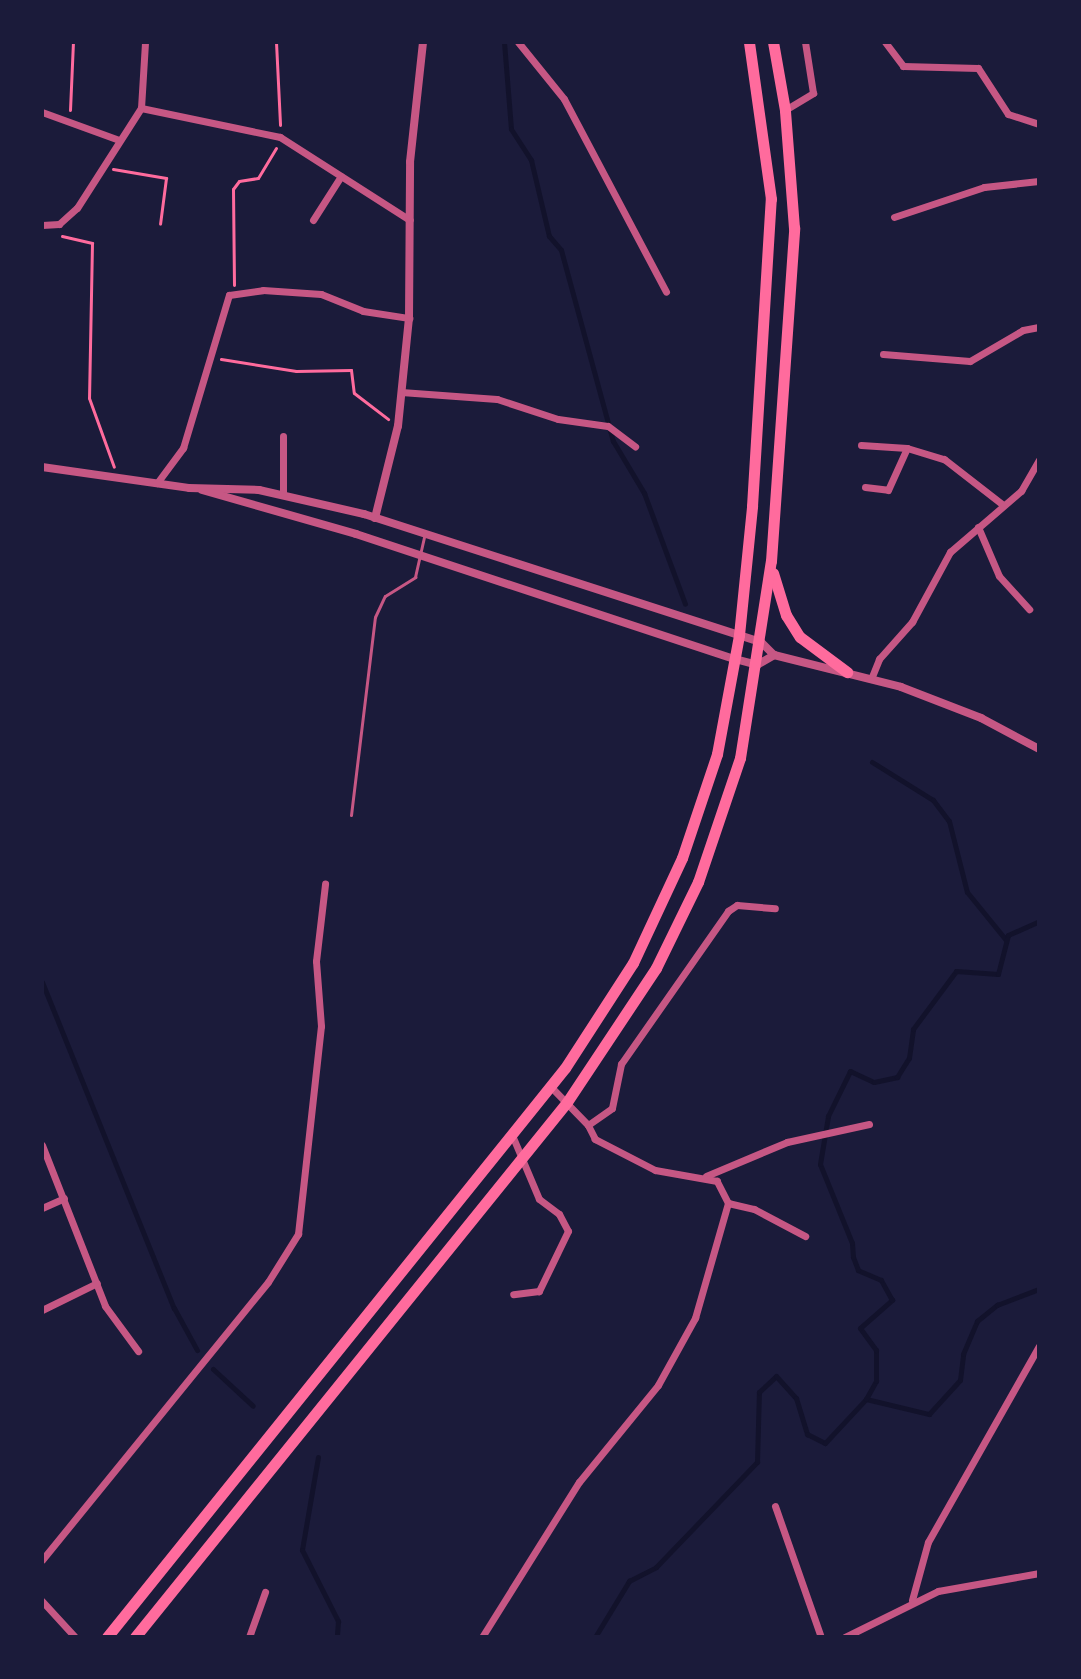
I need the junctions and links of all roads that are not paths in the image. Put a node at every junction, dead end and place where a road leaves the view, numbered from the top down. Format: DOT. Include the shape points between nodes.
graph roads {
  1 [pos="145,42"];
  2 [pos="423,42"];
  3 [pos="518,42"];
  4 [pos="749,42"];
  5 [pos="773,42"];
  6 [pos="805,42"];
  7 [pos="885,42"];
  8 [pos="141,108"];
  9 [pos="785,110"];
  10 [pos="42,112"];
  11 [pos="1039,124"];
  12 [pos="119,140"];
  13 [pos="341,176"];
  14 [pos="1039,181"];
  15 [pos="894,217"];
  16 [pos="313,220"];
  17 [pos="410,220"];
  18 [pos="42,225"];
  19 [pos="666,292"];
  20 [pos="409,318"];
  21 [pos="1039,327"];
  22 [pos="883,354"];
  23 [pos="401,392"];
  24 [pos="283,436"];
  25 [pos="861,445"];
  26 [pos="635,446"];
  27 [pos="907,448"];
  28 [pos="1039,460"];
  29 [pos="42,467"];
  30 [pos="157,483"];
  31 [pos="865,487"];
  32 [pos="197,488"];
  33 [pos="283,495"];
  34 [pos="1003,505"];
  35 [pos="375,518"];
  36 [pos="978,527"];
  37 [pos="425,532"];
  38 [pos="420,555"];
  39 [pos="771,561"];
  40 [pos="1029,609"];
  41 [pos="739,635"];
  42 [pos="761,642"];
  43 [pos="774,655"];
  44 [pos="735,659"];
  45 [pos="757,665"];
  46 [pos="847,672"];
  47 [pos="871,679"];
  48 [pos="1039,749"];
  49 [pos="351,815"];
  50 [pos="325,884"];
  51 [pos="775,908"];
  52 [pos="551,1087"];
  53 [pos="567,1102"];
  54 [pos="869,1124"];
  55 [pos="588,1125"];
  56 [pos="512,1135"];
  57 [pos="42,1145"];
  58 [pos="523,1158"];
  59 [pos="706,1176"];
  60 [pos="64,1198"];
  61 [pos="728,1203"];
  62 [pos="42,1208"];
  63 [pos="805,1236"];
  64 [pos="97,1283"];
  65 [pos="513,1294"];
  66 [pos="42,1310"];
  67 [pos="1039,1346"];
  68 [pos="138,1351"];
  69 [pos="775,1506"];
  70 [pos="42,1560"];
  71 [pos="1039,1573"];
  72 [pos="265,1592"];
  73 [pos="912,1600"];
  74 [pos="42,1601"];
  75 [pos="75,1637"];
  76 [pos="107,1637"];
  77 [pos="135,1637"];
  78 [pos="249,1637"];
  79 [pos="482,1637"];
  80 [pos="821,1637"];
  81 [pos="845,1637"];
  1 -- 8 [label="street"];
  2 -- 17 [label="street" via="410,162"];
  3 -- 19 [label="street" via="564,99"];
  4 -- 41 [label="main road" via="767,146 770,244"];
  5 -- 9 [label="main road"];
  6 -- 9 [label="street" via="813,93"];
  7 -- 11 [label="street" via="903,66 978,68 1008,114"];
  8 -- 12 [label="street"];
  8 -- 13 [label="street" via="280,137"];
  9 -- 39 [label="main road" via="793,241"];
  10 -- 12 [label="street"];
  12 -- 18 [label="street" via="77,208 59,224"];
  13 -- 16 [label="street"];
  13 -- 17 [label="street"];
  14 -- 15 [label="street" via="984,187"];
  17 -- 20 [label="street"];
  20 -- 23 [label="street"];
  20 -- 30 [label="street" via="363,311 321,294 234,292 226,299 183,448"];
  21 -- 22 [label="street" via="1023,330 970,361"];
  23 -- 26 [label="street" via="497,399 558,419 608,426"];
  23 -- 35 [label="street"];
  24 -- 33 [label="street"];
  25 -- 27 [label="street"];
  27 -- 31 [label="street" via="888,490"];
  27 -- 34 [label="street" via="964,470"];
  28 -- 34 [label="street" via="1021,491"];
  29 -- 30 [label="street"];
  30 -- 32 [label="street"];
  32 -- 33 [label="street"];
  32 -- 38 [label="street"];
  33 -- 35 [label="street"];
  34 -- 36 [label="street"];
  35 -- 37 [label="street"];
  36 -- 40 [label="street" via="999,576"];
  36 -- 47 [label="street" via="950,552 912,622 879,659"];
  37 -- 38 [label="lane"];
  37 -- 41 [label="street"];
  38 -- 44 [label="street"];
  38 -- 49 [label="lane" via="415,577 385,596 375,617"];
  39 -- 42 [label="main road"];
  39 -- 46 [label="main road" via="776,592 800,637"];
  41 -- 42 [label="street"];
  41 -- 44 [label="main road"];
  42 -- 43 [label="street"];
  42 -- 45 [label="main road"];
  43 -- 45 [label="street"];
  43 -- 46 [label="street"];
  44 -- 45 [label="street"];
  44 -- 52 [label="main road" via="717,754 664,900 612,999"];
  45 -- 53 [label="main road" via="740,758 698,882 656,968"];
  46 -- 47 [label="street"];
  47 -- 48 [label="street" via="981,718"];
  50 -- 70 [label="street" via="316,961 321,1026 302,1225 268,1282"];
  51 -- 55 [label="street" via="737,905 728,911 621,1064 612,1108"];
  52 -- 53 [label="street"];
  52 -- 56 [label="main road"];
  53 -- 55 [label="street"];
  53 -- 58 [label="main road"];
  54 -- 59 [label="street" via="821,1133"];
  55 -- 59 [label="street" via="595,1139 631,1160 678,1177"];
  56 -- 58 [label="street"];
  56 -- 76 [label="main road"];
  57 -- 60 [label="street"];
  58 -- 65 [label="street" via="539,1199 559,1214 568,1231 539,1291"];
  58 -- 77 [label="main road"];
  59 -- 61 [label="street" via="717,1181"];
  60 -- 62 [label="street"];
  60 -- 64 [label="street"];
  61 -- 63 [label="street" via="754,1209"];
  61 -- 79 [label="street" via="695,1318 658,1385 579,1482"];
  64 -- 66 [label="street"];
  64 -- 68 [label="street" via="114,1321"];
  67 -- 73 [label="street" via="928,1542"];
  69 -- 80 [label="street"];
  71 -- 73 [label="street"];
  72 -- 78 [label="street"];
  73 -- 81 [label="street"];
  74 -- 75 [label="street"];
}
